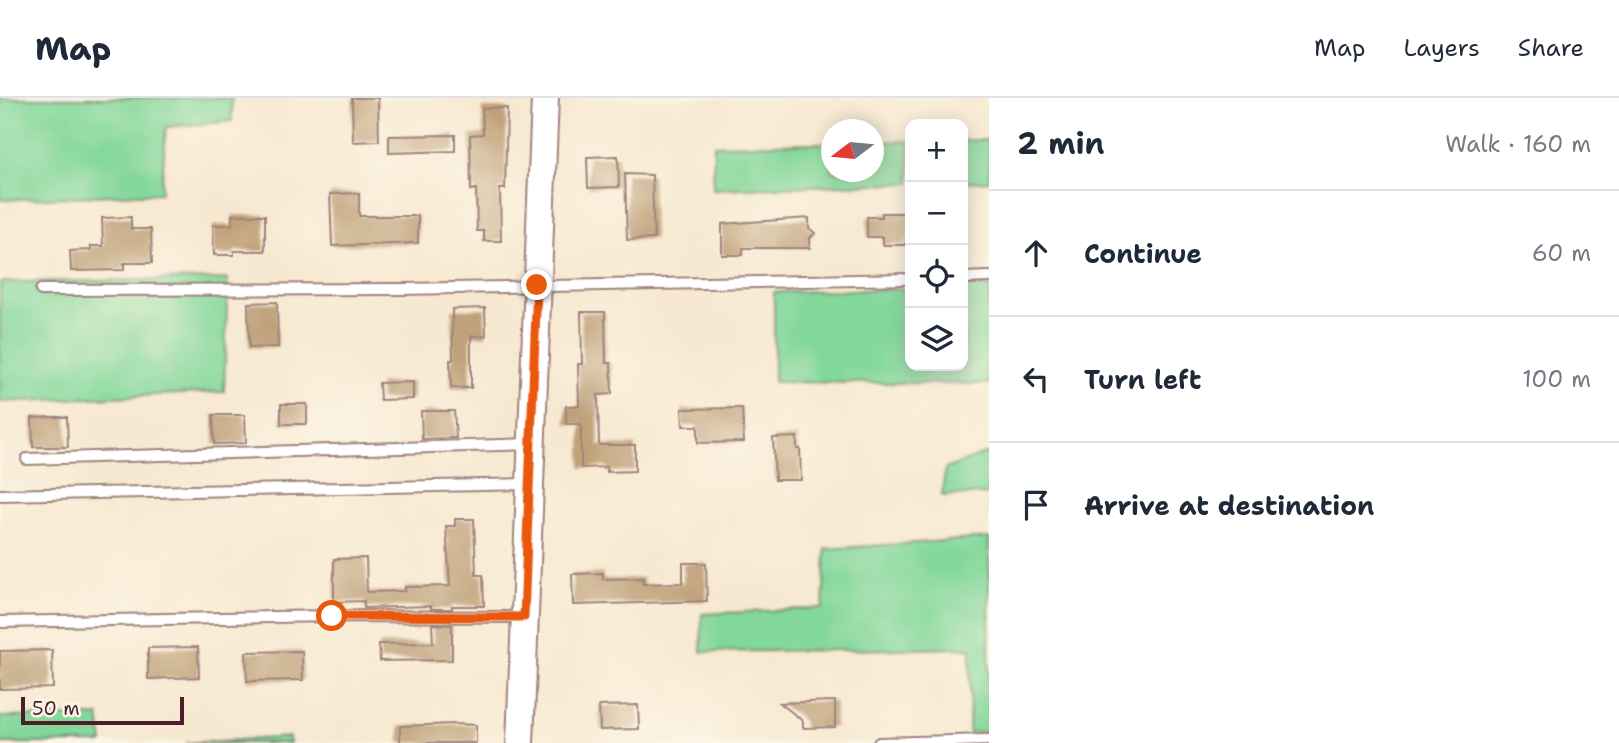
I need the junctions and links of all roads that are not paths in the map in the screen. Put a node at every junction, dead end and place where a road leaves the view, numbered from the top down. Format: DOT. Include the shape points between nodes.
graph roads {
  1 [pos="545,98"];
  2 [pos="968,278"];
  3 [pos="989,278"];
  4 [pos="905,279"];
  5 [pos="537,285"];
  6 [pos="41,290"];
  7 [pos="531,444"];
  8 [pos="27,459"];
  9 [pos="529,484"];
  10 [pos="0,495"];
  11 [pos="524,617"];
  12 [pos="0,622"];
  13 [pos="989,740"];
  14 [pos="520,743"];
  15 [pos="878,743"];
  1 -- 5 [label="street"];
  2 -- 3 [label="lane"];
  4 -- 5 [label="lane"];
  5 -- 6 [label="lane"];
  5 -- 7 [label="street"];
  7 -- 8 [label="lane"];
  7 -- 9 [label="street"];
  9 -- 10 [label="lane"];
  9 -- 11 [label="street"];
  11 -- 12 [label="lane"];
  11 -- 14 [label="street"];
  13 -- 15 [label="lane"];
}
